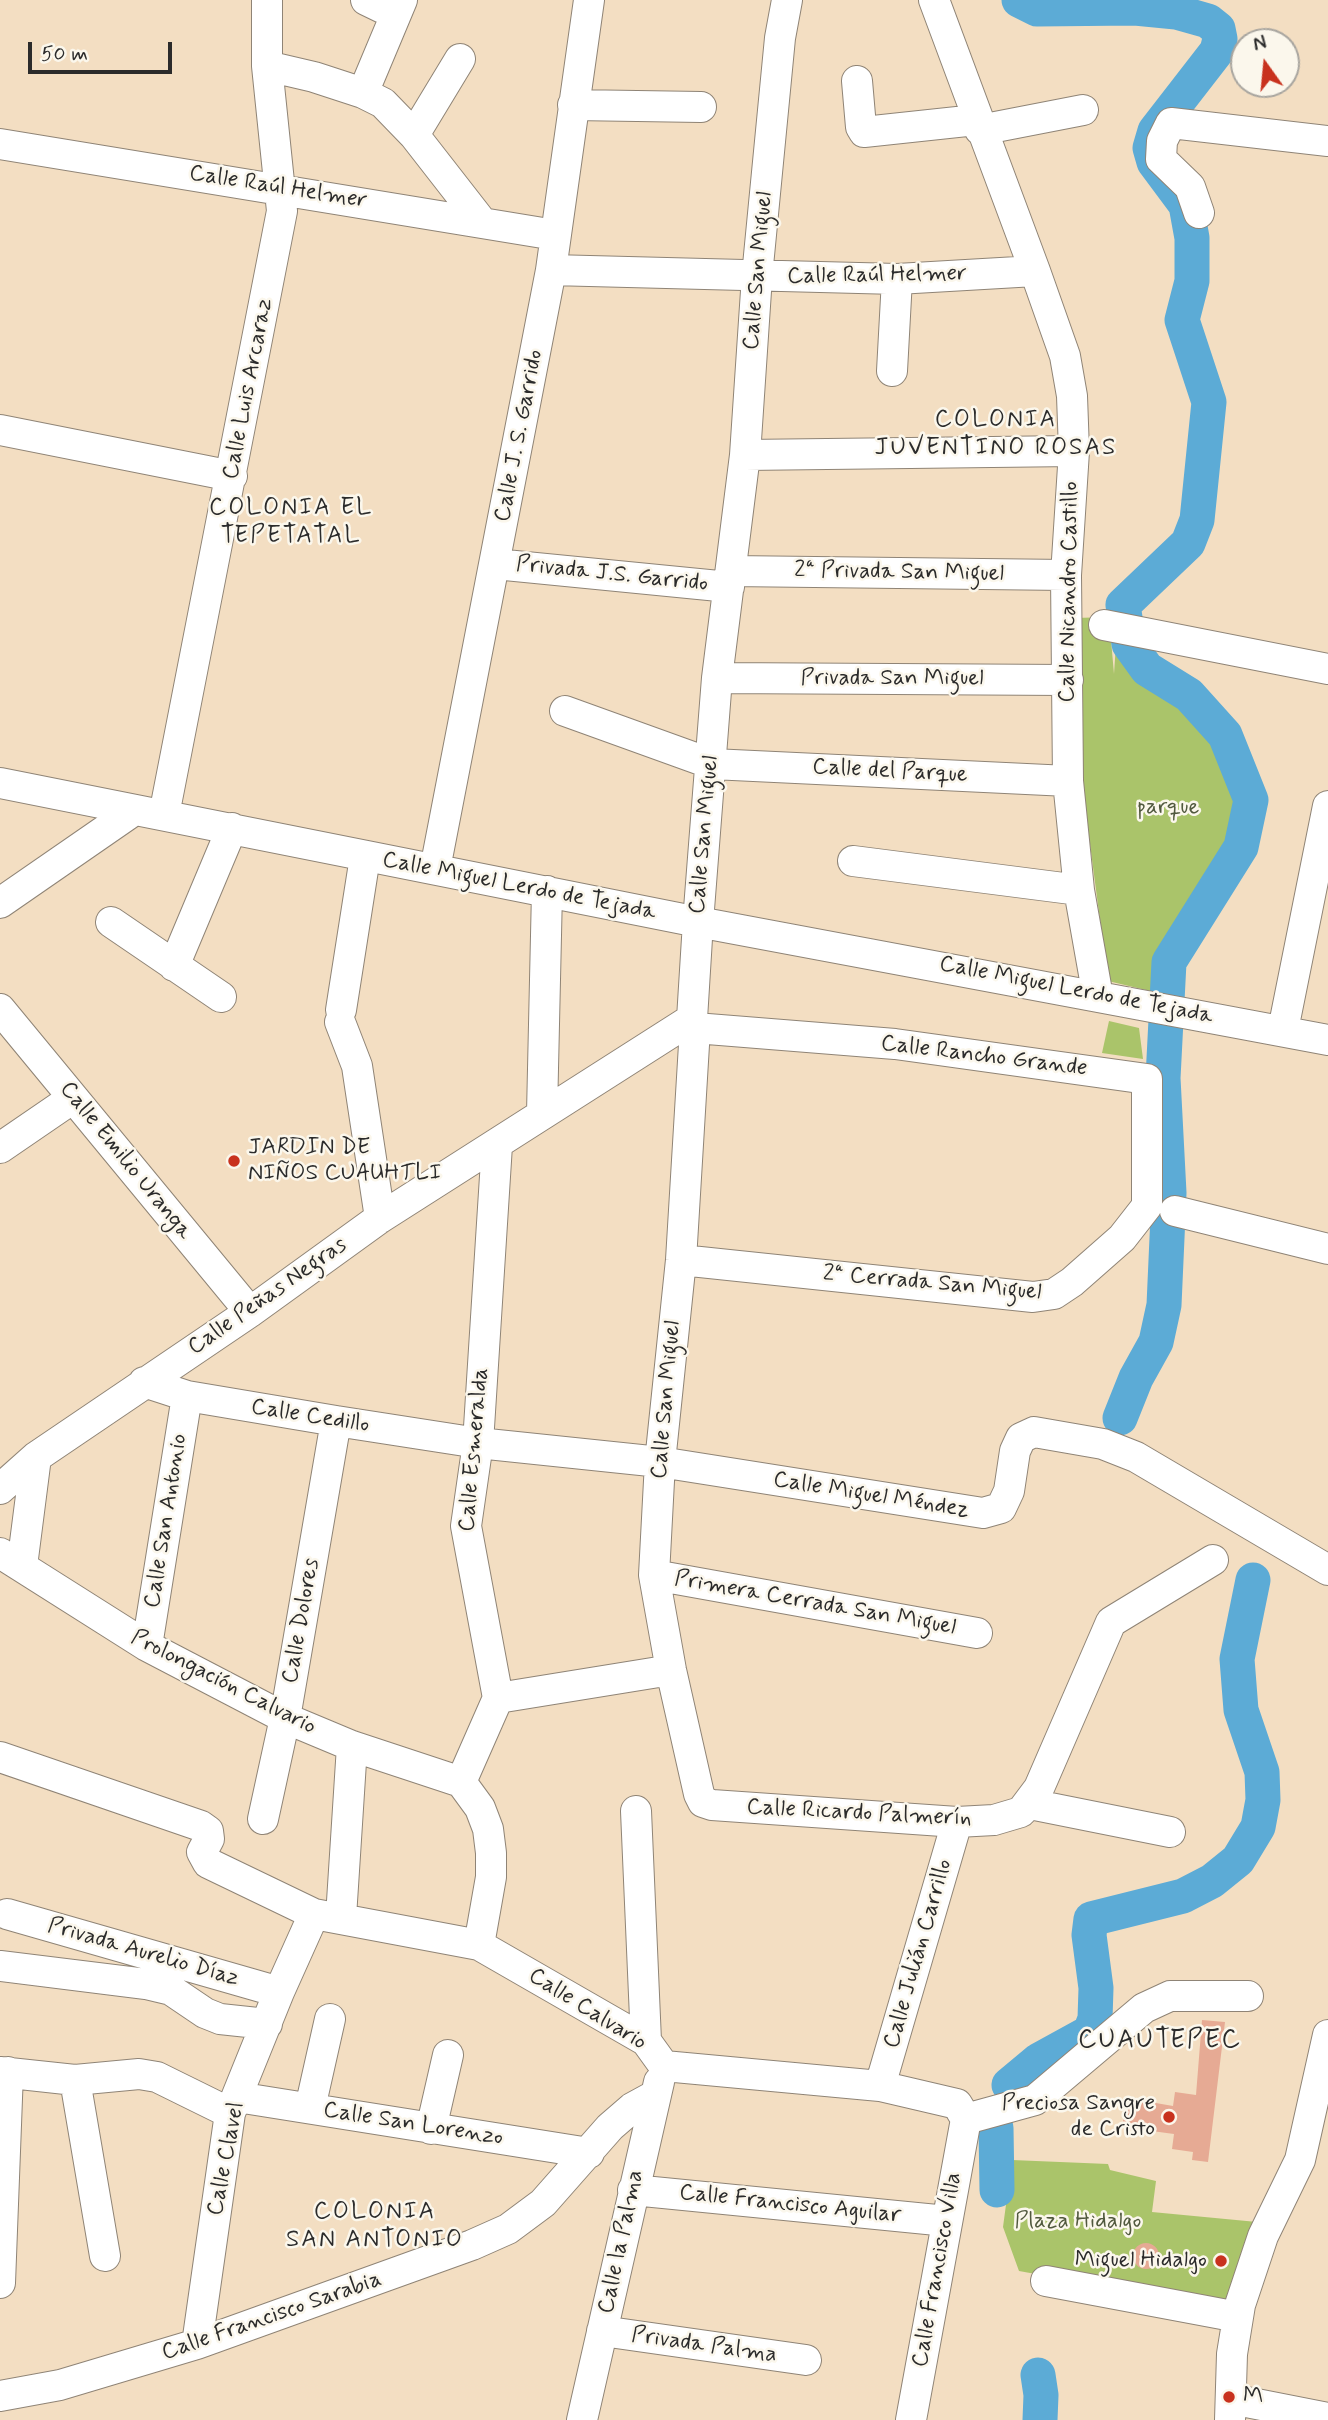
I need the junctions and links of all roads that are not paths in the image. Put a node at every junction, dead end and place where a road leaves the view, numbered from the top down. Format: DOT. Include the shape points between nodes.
graph roads {
  1 [pos="267,0"];
  2 [pos="366,0"];
  3 [pos="589,0"];
  4 [pos="787,0"];
  5 [pos="934,0"];
  6 [pos="399,7"];
  7 [pos="460,60"];
  8 [pos="267,66"];
  9 [pos="858,81"];
  10 [pos="363,93"];
  11 [pos="573,105"];
  12 [pos="701,107"];
  13 [pos="1083,110"];
  14 [pos="978,125"];
  15 [pos="414,135"];
  16 [pos="1328,141"];
  17 [pos="0,144"];
  18 [pos="281,188"];
  19 [pos="1199,213"];
  20 [pos="481,221"];
  21 [pos="555,235"];
  22 [pos="551,270"];
  23 [pos="1035,271"];
  24 [pos="757,276"];
  25 [pos="897,279"];
  26 [pos="892,371"];
  27 [pos="0,430"];
  28 [pos="1074,451"];
  29 [pos="745,455"];
  30 [pos="232,476"];
  31 [pos="495,564"];
  32 [pos="1066,575"];
  33 [pos="730,579"];
  34 [pos="1123,630"];
  35 [pos="1328,669"];
  36 [pos="716,678"];
  37 [pos="1068,680"];
  38 [pos="565,710"];
  39 [pos="712,764"];
  40 [pos="1068,781"];
  41 [pos="0,783"];
  42 [pos="1328,806"];
  43 [pos="133,811"];
  44 [pos="164,815"];
  45 [pos="232,828"];
  46 [pos="365,857"];
  47 [pos="853,861"];
  48 [pos="435,869"];
  49 [pos="1079,890"];
  50 [pos="547,891"];
  51 [pos="0,903"];
  52 [pos="111,922"];
  53 [pos="698,922"];
  54 [pos="174,966"];
  55 [pos="221,998"];
  56 [pos="1107,998"];
  57 [pos="0,1009"];
  58 [pos="694,1023"];
  59 [pos="1283,1030"];
  60 [pos="1328,1040"];
  61 [pos="73,1098"];
  62 [pos="542,1113"];
  63 [pos="497,1145"];
  64 [pos="0,1148"];
  65 [pos="1161,1208"];
  66 [pos="380,1218"];
  67 [pos="1328,1249"];
  68 [pos="681,1260"];
  69 [pos="250,1312"];
  70 [pos="144,1382"];
  71 [pos="187,1396"];
  72 [pos="336,1422"];
  73 [pos="478,1443"];
  74 [pos="36,1457"];
  75 [pos="660,1462"];
  76 [pos="0,1489"];
  77 [pos="11,1559"];
  78 [pos="1213,1560"];
  79 [pos="1328,1570"];
  80 [pos="654,1575"];
  81 [pos="977,1633"];
  82 [pos="147,1646"];
  83 [pos="671,1670"];
  84 [pos="498,1698"];
  85 [pos="285,1718"];
  86 [pos="352,1746"];
  87 [pos="0,1757"];
  88 [pos="461,1782"];
  89 [pos="703,1802"];
  90 [pos="1030,1804"];
  91 [pos="636,1811"];
  92 [pos="263,1819"];
  93 [pos="957,1822"];
  94 [pos="1170,1832"];
  95 [pos="6,1914"];
  96 [pos="327,1915"];
  97 [pos="478,1945"];
  98 [pos="0,1966"];
  99 [pos="279,1992"];
  100 [pos="1248,1996"];
  101 [pos="330,2019"];
  102 [pos="267,2024"];
  103 [pos="1328,2039"];
  104 [pos="646,2041"];
  105 [pos="448,2055"];
  106 [pos="664,2066"];
  107 [pos="4,2072"];
  108 [pos="75,2080"];
  109 [pos="880,2086"];
  110 [pos="654,2096"];
  111 [pos="234,2105"];
  112 [pos="310,2108"];
  113 [pos="974,2117"];
  114 [pos="431,2129"];
  115 [pos="589,2153"];
  116 [pos="634,2190"];
  117 [pos="947,2221"];
  118 [pos="105,2256"];
  119 [pos="1046,2281"];
  120 [pos="0,2283"];
  121 [pos="1238,2317"];
  122 [pos="602,2331"];
  123 [pos="197,2344"];
  124 [pos="806,2360"];
  125 [pos="0,2396"];
  126 [pos="1231,2409"];
  127 [pos="1328,2418"];
  128 [pos="582,2420"];
  129 [pos="911,2420"];
  1 -- 8 [label="street, Calle Luis Arcaraz"];
  2 -- 6 [label="street"];
  3 -- 11 [label="street, Calle J. S. Garrido"];
  4 -- 24 [label="street, Calle San Miguel"];
  5 -- 14 [label="street, Calle Nicandro Castillo"];
  6 -- 10 [label="street"];
  7 -- 15 [label="street"];
  8 -- 10 [label="street"];
  8 -- 18 [label="street, Calle Luis Arcaraz"];
  9 -- 14 [label="street" via="864,132"];
  10 -- 15 [label="street" via="383,103"];
  11 -- 12 [label="street"];
  11 -- 21 [label="street, Calle J. S. Garrido"];
  13 -- 14 [label="street"];
  14 -- 23 [label="street, Calle Nicandro Castillo"];
  15 -- 20 [label="street"];
  16 -- 19 [label="street" via="1171,123 1162,141 1161,159 1190,187"];
  17 -- 18 [label="street, Calle Raúl Helmer"];
  18 -- 20 [label="street, Calle Raúl Helmer"];
  18 -- 30 [label="street, Calle Luis Arcaraz" via="282,211"];
  20 -- 21 [label="street, Calle Raúl Helmer"];
  21 -- 22 [label="street, Calle J. S. Garrido"];
  22 -- 24 [label="street, Calle Raúl Helmer"];
  22 -- 31 [label="street, Calle J. S. Garrido"];
  23 -- 25 [label="street, Calle Raúl Helmer"];
  23 -- 28 [label="street, Calle Nicandro Castillo" via="1065,356"];
  24 -- 25 [label="street, Calle Raúl Helmer"];
  24 -- 29 [label="street, Calle San Miguel"];
  25 -- 26 [label="street"];
  27 -- 30 [label="street"];
  28 -- 29 [label="street"];
  28 -- 32 [label="street, Calle Nicandro Castillo"];
  29 -- 33 [label="street, Calle San Miguel"];
  30 -- 44 [label="street, Calle Luis Arcaraz"];
  31 -- 33 [label="street, Privada J.S. Garrido"];
  31 -- 48 [label="street, Calle J. S. Garrido"];
  32 -- 33 [label="street, 2ª Privada San Miguel"];
  32 -- 37 [label="street, Calle Nicandro Castillo"];
  33 -- 36 [label="street, Calle San Miguel"];
  34 -- 35 [label="street"];
  36 -- 37 [label="street, Privada San Miguel"];
  36 -- 39 [label="street, Calle San Miguel"];
  37 -- 40 [label="street, Calle Nicandro Castillo"];
  38 -- 39 [label="street, Calle del Parque"];
  39 -- 40 [label="street, Calle del Parque"];
  39 -- 53 [label="street, Calle San Miguel"];
  40 -- 49 [label="street, Calle Nicandro Castillo"];
  41 -- 43 [label="street, Calle Miguel Lerdo de Tejada"];
  42 -- 59 [label="street"];
  43 -- 44 [label="street, Calle Miguel Lerdo de Tejada"];
  43 -- 51 [label="street"];
  44 -- 45 [label="street, Calle Miguel Lerdo de Tejada"];
  45 -- 46 [label="street, Calle Miguel Lerdo de Tejada"];
  45 -- 54 [label="street"];
  46 -- 48 [label="street, Calle Miguel Lerdo de Tejada"];
  46 -- 66 [label="street" via="341,1016 357,1066"];
  47 -- 49 [label="street"];
  48 -- 50 [label="street, Calle Miguel Lerdo de Tejada"];
  49 -- 56 [label="street, Calle Nicandro Castillo"];
  50 -- 53 [label="street, Calle Miguel Lerdo de Tejada"];
  50 -- 62 [label="street"];
  52 -- 54 [label="street"];
  53 -- 56 [label="street, Calle Miguel Lerdo de Tejada"];
  53 -- 58 [label="street, Calle San Miguel"];
  54 -- 55 [label="street"];
  56 -- 59 [label="street, Calle Miguel Lerdo de Tejada"];
  57 -- 61 [label="street, Calle Emilio Uranga"];
  58 -- 62 [label="street, Calle Peñas Negras"];
  58 -- 65 [label="street, Calle Rancho Grande" via="895,1044 1147,1079"];
  58 -- 68 [label="street, Calle San Miguel"];
  59 -- 60 [label="street, Calle Miguel Lerdo de Tejada"];
  61 -- 64 [label="street"];
  61 -- 69 [label="street, Calle Emilio Uranga"];
  62 -- 63 [label="street, Calle Peñas Negras"];
  63 -- 66 [label="street, Calle Peñas Negras"];
  63 -- 73 [label="street, Calle Esmeralda"];
  65 -- 67 [label="street"];
  65 -- 68 [label="street, 2ª Cerrada San Miguel" via="1072,1282 1054,1294 1033,1297"];
  66 -- 69 [label="street, Calle Peñas Negras"];
  68 -- 75 [label="street, Calle San Miguel"];
  69 -- 70 [label="street, Calle Peñas Negras"];
  70 -- 71 [label="street, Calle Cedillo"];
  70 -- 74 [label="street, Calle Peñas Negras"];
  71 -- 72 [label="street, Calle Cedillo"];
  71 -- 82 [label="street, Calle San Antonio"];
  72 -- 73 [label="street, Calle Cedillo"];
  72 -- 85 [label="street, Calle Dolores"];
  73 -- 75 [label="street, Calle Cedillo"];
  73 -- 84 [label="street, Calle Esmeralda" via="466,1527"];
  74 -- 76 [label="street, Calle Peñas Negras"];
  74 -- 77 [label="street"];
  75 -- 79 [label="street, Calle Miguel Méndez" via="983,1513 1001,1508 1009,1491 1015,1451 1021,1438 1034,1432 1103,1444 1136,1457"];
  75 -- 80 [label="street, Calle San Miguel"];
  77 -- 82 [label="street, Prolongación Calvario"];
  78 -- 90 [label="street" via="1111,1622"];
  80 -- 81 [label="street, Primera Cerrada San Miguel"];
  80 -- 83 [label="street, Calle San Miguel"];
  82 -- 85 [label="street, Prolongación Calvario"];
  83 -- 84 [label="street"];
  83 -- 89 [label="street, Calle San Miguel"];
  84 -- 88 [label="street"];
  85 -- 86 [label="street, Prolongación Calvario"];
  85 -- 92 [label="street, Calle Dolores"];
  86 -- 88 [label="street, Prolongación Calvario"];
  86 -- 96 [label="street, Calle Clavel"];
  87 -- 96 [label="street, Calle Calvario" via="201,1826 208,1831 202,1852 208,1863"];
  88 -- 97 [label="street" via="480,1808 491,1853"];
  89 -- 93 [label="street, Calle Ricardo Palmerín"];
  90 -- 93 [label="street, Calle Ricardo Palmerín" via="1002,1817"];
  90 -- 94 [label="street"];
  91 -- 104 [label="street"];
  93 -- 109 [label="street, Calle Julián Carrillo"];
  95 -- 99 [label="street, Privada Aurelio Díaz"];
  96 -- 97 [label="street, Calle Calvario"];
  96 -- 99 [label="street, Calle Clavel"];
  97 -- 104 [label="street, Calle Calvario"];
  98 -- 102 [label="street" via="146,1984 171,1990 220,2019"];
  99 -- 102 [label="street, Calle Clavel"];
  100 -- 113 [label="street" via="1170,1996 1144,2008 1035,2100"];
  101 -- 112 [label="street"];
  102 -- 111 [label="street, Calle Clavel"];
  103 -- 121 [label="street" via="1300,2160 1263,2236"];
  104 -- 106 [label="street, Calle Calvario"];
  105 -- 114 [label="street"];
  106 -- 109 [label="street, Calle Calvario"];
  106 -- 110 [label="street, Calle la Palma"];
  107 -- 108 [label="street, Calle San Lorenzo"];
  107 -- 120 [label="street"];
  108 -- 111 [label="street, Calle San Lorenzo" via="139,2074"];
  108 -- 118 [label="street"];
  109 -- 113 [label="street, Calle Calvario" via="957,2104"];
  110 -- 115 [label="street, Calle Francisco Sarabia" via="610,2127"];
  110 -- 116 [label="street, Calle la Palma"];
  111 -- 112 [label="street, Calle San Lorenzo"];
  111 -- 123 [label="street, Calle Clavel"];
  112 -- 114 [label="street, Calle San Lorenzo"];
  113 -- 117 [label="street, Calle Francisco Villa"];
  114 -- 115 [label="street, Calle San Lorenzo"];
  115 -- 123 [label="street, Calle Francisco Sarabia" via="543,2203 508,2229"];
  116 -- 117 [label="street, Calle Francisco Aguilar"];
  116 -- 122 [label="street, Calle la Palma"];
  117 -- 129 [label="street, Calle Francisco Villa"];
  119 -- 121 [label="street"];
  121 -- 126 [label="street"];
  122 -- 124 [label="street, Privada Palma"];
  122 -- 128 [label="street, Calle la Palma"];
  123 -- 125 [label="street, Calle Francisco Sarabia" via="60,2385"];
  126 -- 127 [label="street"];
}
